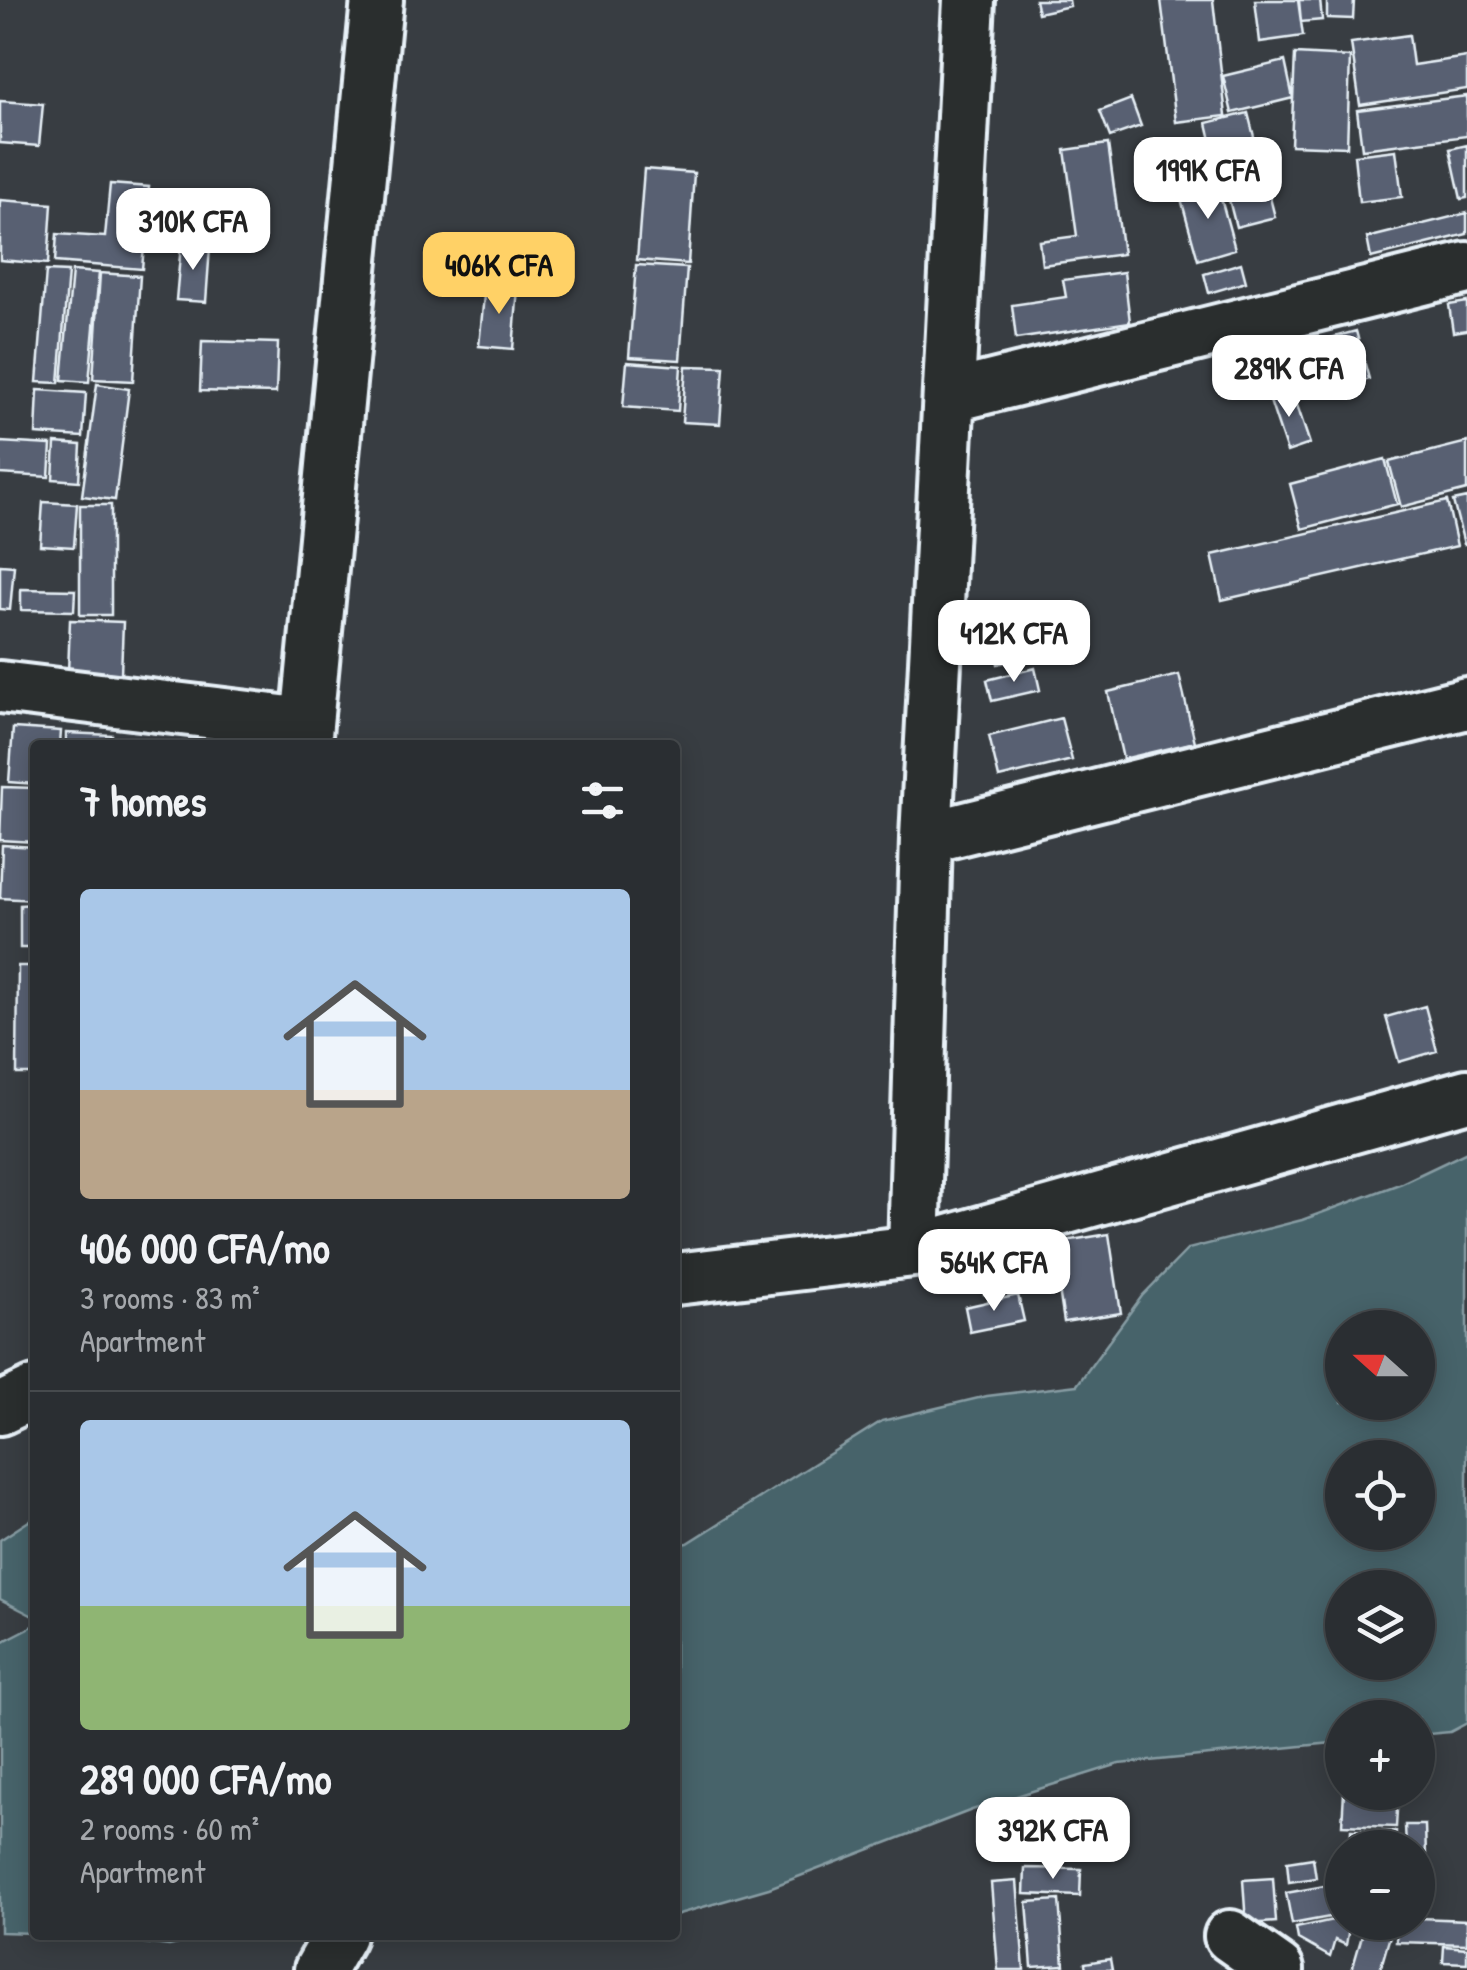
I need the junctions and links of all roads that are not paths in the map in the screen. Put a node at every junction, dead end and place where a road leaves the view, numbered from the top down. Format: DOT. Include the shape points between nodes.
graph roads {
  1 [pos="377,0"];
  2 [pos="969,0"];
  3 [pos="1467,268"];
  4 [pos="949,397"];
  5 [pos="0,687"];
  6 [pos="1467,704"];
  7 [pos="306,735"];
  8 [pos="926,838"];
  9 [pos="1467,1095"];
  10 [pos="914,1251"];
  11 [pos="680,1278"];
  12 [pos="30,1394"];
  13 [pos="0,1409"];
  14 [pos="1230,1936"];
  15 [pos="1278,1970"];
  1 -- 7 [label="street"];
  2 -- 4 [label="street"];
  3 -- 4 [label="street"];
  4 -- 8 [label="street"];
  5 -- 7 [label="street"];
  6 -- 8 [label="street"];
  8 -- 10 [label="street"];
  9 -- 10 [label="street"];
  10 -- 11 [label="street"];
  12 -- 13 [label="street"];
  14 -- 15 [label="street"];
}
